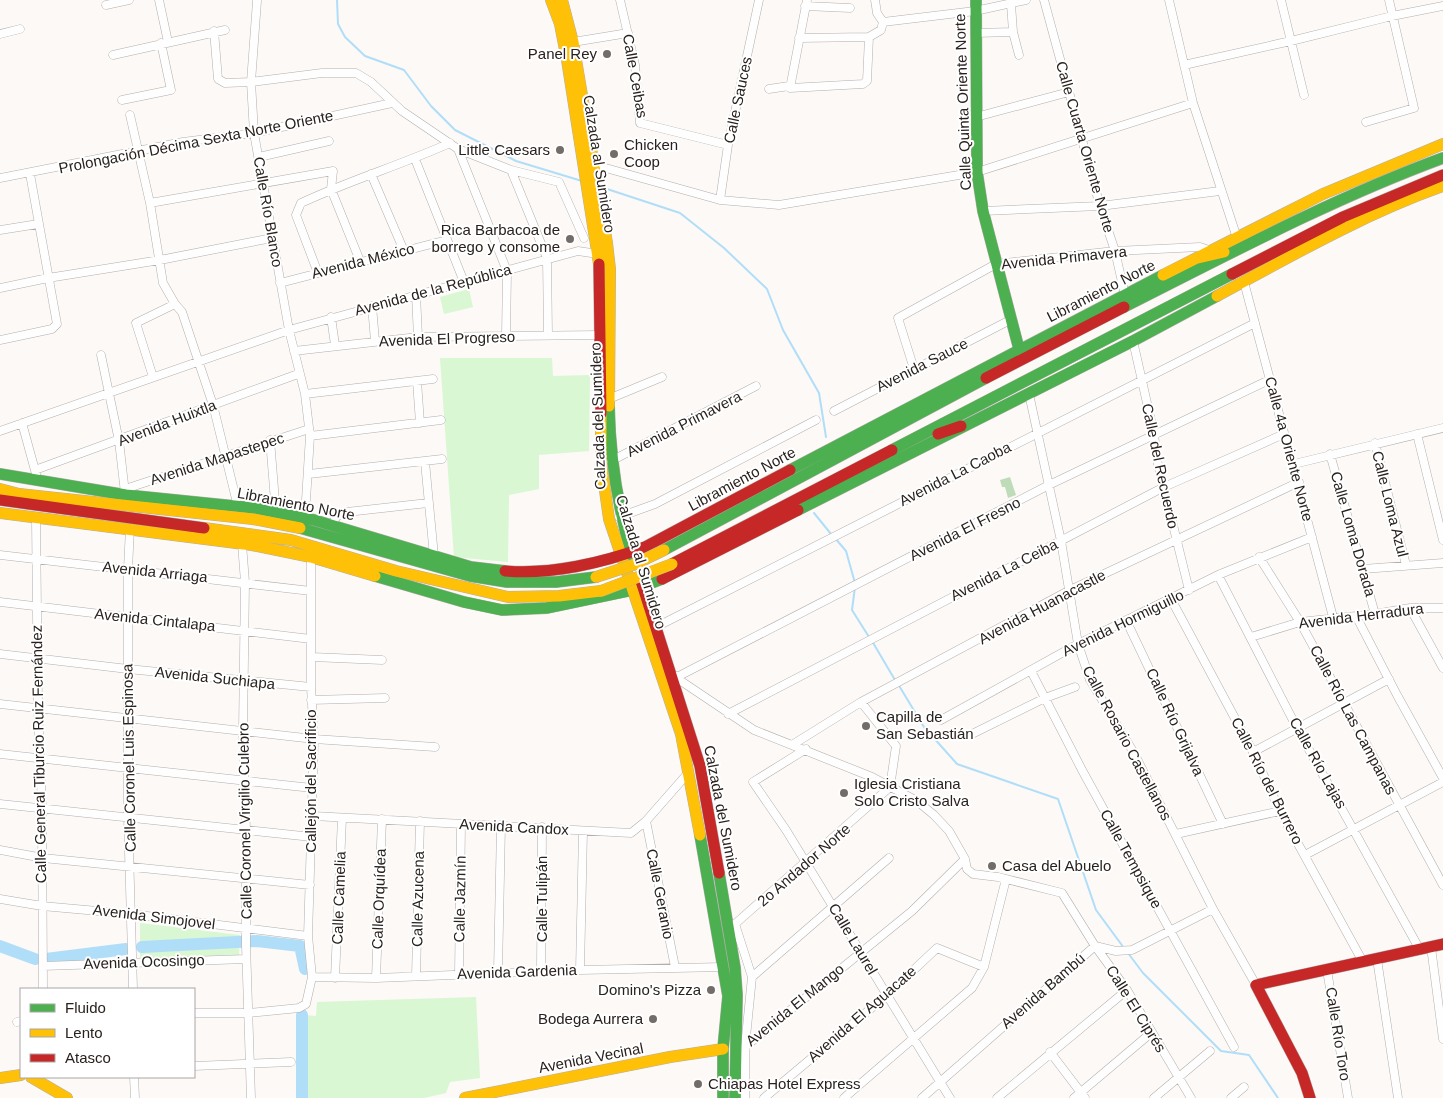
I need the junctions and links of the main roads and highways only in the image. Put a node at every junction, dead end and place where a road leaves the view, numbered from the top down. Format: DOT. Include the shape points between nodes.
graph roads {
  1 [pos="551,0"];
  2 [pos="562,0"];
  3 [pos="976,5"];
  4 [pos="572,60"];
  5 [pos="1443,144"];
  6 [pos="1443,158"];
  7 [pos="1443,175"];
  8 [pos="1443,186"];
  9 [pos="595,197"];
  10 [pos="1237,250"];
  11 [pos="1198,258"];
  12 [pos="1250,266"];
  13 [pos="605,282"];
  14 [pos="1223,293"];
  15 [pos="1019,349"];
  16 [pos="897,414"];
  17 [pos="961,426"];
  18 [pos="876,436"];
  19 [pos="888,452"];
  20 [pos="0,474"];
  21 [pos="0,489"];
  22 [pos="0,500"];
  23 [pos="170,500"];
  24 [pos="185,510"];
  25 [pos="0,513"];
  26 [pos="190,526"];
  27 [pos="150,530"];
  28 [pos="665,536"];
  29 [pos="626,554"];
  30 [pos="589,563"];
  31 [pos="684,568"];
  32 [pos="638,589"];
  33 [pos="588,600"];
  34 [pos="667,678"];
  35 [pos="716,856"];
  36 [pos="704,857"];
  37 [pos="1443,944"];
  38 [pos="723,1049"];
  39 [pos="20,1075"];
  40 [pos="0,1078"];
  41 [pos="33,1078"];
  42 [pos="67,1098"];
  43 [pos="465,1098"];
  44 [pos="723,1098"];
  45 [pos="735,1098"];
  46 [pos="1310,1098"];
  1 -- 4 [label="main road, Calzada al Sumidero"];
  2 -- 4 [label="main road, Calzada al Sumidero" via="573,42"];
  3 -- 15 [label="main road, Calle Quinta Oriente Norte" via="978,172 983,211"];
  4 -- 9 [label="main road, Calzada al Sumidero"];
  5 -- 11 [label="main road, Libramiento Norte" via="1326,192"];
  6 -- 10 [label="main road, Libramiento Norte" via="1375,184"];
  7 -- 12 [label="main road" via="1343,217"];
  8 -- 14 [label="main road" via="1395,203"];
  9 -- 13 [label="main road, Calzada del Sumidero"];
  9 -- 13 [label="main road, Calzada al Sumidero" via="598,254"];
  10 -- 11 [label="main road"];
  10 -- 18 [label="main road, Libramiento Norte"];
  11 -- 15 [label="main road, Libramiento Norte"];
  12 -- 14 [label="main road"];
  12 -- 19 [label="main road"];
  13 -- 29 [label="main road, Calzada del Sumidero" via="611,460"];
  13 -- 29 [label="main road, Calzada al Sumidero" via="601,462 609,520"];
  14 -- 17 [label="main road"];
  15 -- 16 [label="main road, Libramiento Norte"];
  16 -- 18 [label="main road"];
  16 -- 28 [label="main road, Libramiento Norte"];
  17 -- 19 [label="main road"];
  17 -- 31 [label="main road"];
  18 -- 24 [label="main road, Libramiento Norte, bridge" via="664,550 596,577 556,582 507,582 479,578 295,528"];
  19 -- 26 [label="main road, bridge" via="672,564 602,591 567,595 508,597 396,571 291,540"];
  20 -- 23 [label="main road, Libramiento Norte" via="36,476"];
  21 -- 24 [label="main road, Libramiento Norte" via="19,494"];
  22 -- 26 [label="main road"];
  23 -- 24 [label="main road"];
  23 -- 30 [label="main road, Libramiento Norte" via="238,507 332,524 471,567 509,571 555,569"];
  25 -- 27 [label="main road"];
  26 -- 27 [label="main road"];
  27 -- 33 [label="main road" via="311,557 502,610 547,608"];
  28 -- 29 [label="main road, Libramiento Norte"];
  28 -- 31 [label="main road" via="660,549 664,561 676,568"];
  29 -- 30 [label="main road, Libramiento Norte"];
  29 -- 32 [label="main road, Calzada del Sumidero"];
  30 -- 33 [label="main road" via="606,569 611,581 607,589"];
  31 -- 32 [label="main road"];
  32 -- 33 [label="main road"];
  32 -- 34 [label="main road, Calzada al Sumidero"];
  32 -- 34 [label="main road, Calzada del Sumidero" via="656,627"];
  34 -- 35 [label="main road, Calzada del Sumidero" via="700,766"];
  34 -- 36 [label="main road, Calzada al Sumidero" via="689,772"];
  35 -- 36 [label="main road"];
  35 -- 45 [label="main road, Calzada del Sumidero" via="732,925 737,986 741,1048"];
  36 -- 38 [label="main road, Calzada al Sumidero" via="728,996"];
  37 -- 46 [label="main road" via="1256,985 1302,1074"];
  38 -- 43 [label="main road, Avenida Vecinal"];
  38 -- 44 [label="main road, Calzada al Sumidero"];
  39 -- 40 [label="main road"];
  41 -- 42 [label="main road"];
}
